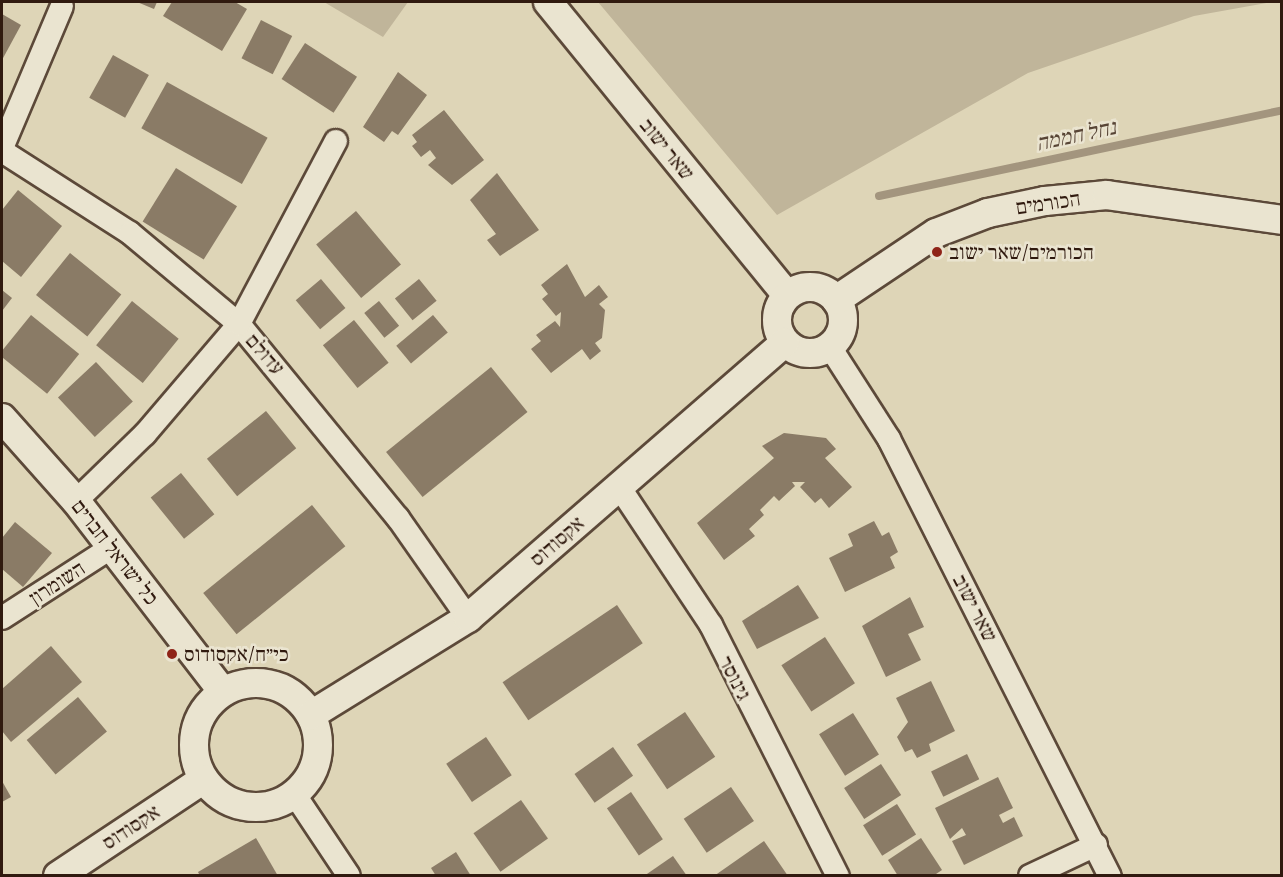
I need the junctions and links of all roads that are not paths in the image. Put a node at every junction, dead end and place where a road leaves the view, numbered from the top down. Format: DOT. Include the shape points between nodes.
graph roads {
  1 [pos="548,2"];
  2 [pos="62,6"];
  3 [pos="336,141"];
  4 [pos="2,150"];
  5 [pos="1281,220"];
  6 [pos="787,295"];
  7 [pos="836,300"];
  8 [pos="239,324"];
  9 [pos="785,342"];
  10 [pos="830,347"];
  11 [pos="2,418"];
  12 [pos="620,488"];
  13 [pos="76,501"];
  14 [pos="112,547"];
  15 [pos="2,618"];
  16 [pos="468,618"];
  17 [pos="223,692"];
  18 [pos="311,715"];
  19 [pos="204,779"];
  20 [pos="295,795"];
  21 [pos="1096,845"];
  22 [pos="58,876"];
  23 [pos="349,876"];
  24 [pos="837,876"];
  25 [pos="1029,876"];
  26 [pos="1110,876"];
  1 -- 6 [label="street, שאר ישוב"];
  2 -- 4 [label="street"];
  3 -- 8 [label="street"];
  4 -- 8 [label="street, עדולם" via="130,233"];
  5 -- 7 [label="street, הכורמים" via="1107,195 1045,201 988,213 936,233"];
  6 -- 7 [label="street" via="818,288"];
  6 -- 9 [label="street" via="777,315"];
  7 -- 10 [label="street" via="843,320"];
  8 -- 13 [label="street" via="145,434"];
  8 -- 16 [label="street, עדולם" via="398,518"];
  9 -- 10 [label="street" via="812,354"];
  9 -- 12 [label="street, אקסודוס"];
  10 -- 21 [label="street, שאר ישוב" via="889,440"];
  11 -- 13 [label="street, כל ישראל חברים"];
  12 -- 16 [label="street, אקסודוס"];
  12 -- 24 [label="street, גינוסר" via="711,625"];
  13 -- 14 [label="street, כל ישראל חברים"];
  14 -- 15 [label="street, השומרון"];
  14 -- 17 [label="street, כל ישראל חברים"];
  16 -- 18 [label="street, אקסודוס"];
  17 -- 18 [label="street" via="252,684 282,688"];
  17 -- 19 [label="street" via="211,703 196,732 197,764"];
  18 -- 20 [label="street" via="319,749 315,766"];
  19 -- 20 [label="street" via="227,799 256,808"];
  19 -- 22 [label="street, אקסודוס"];
  20 -- 23 [label="street"];
  21 -- 25 [label="street"];
  21 -- 26 [label="street, שאר ישוב"];
}
